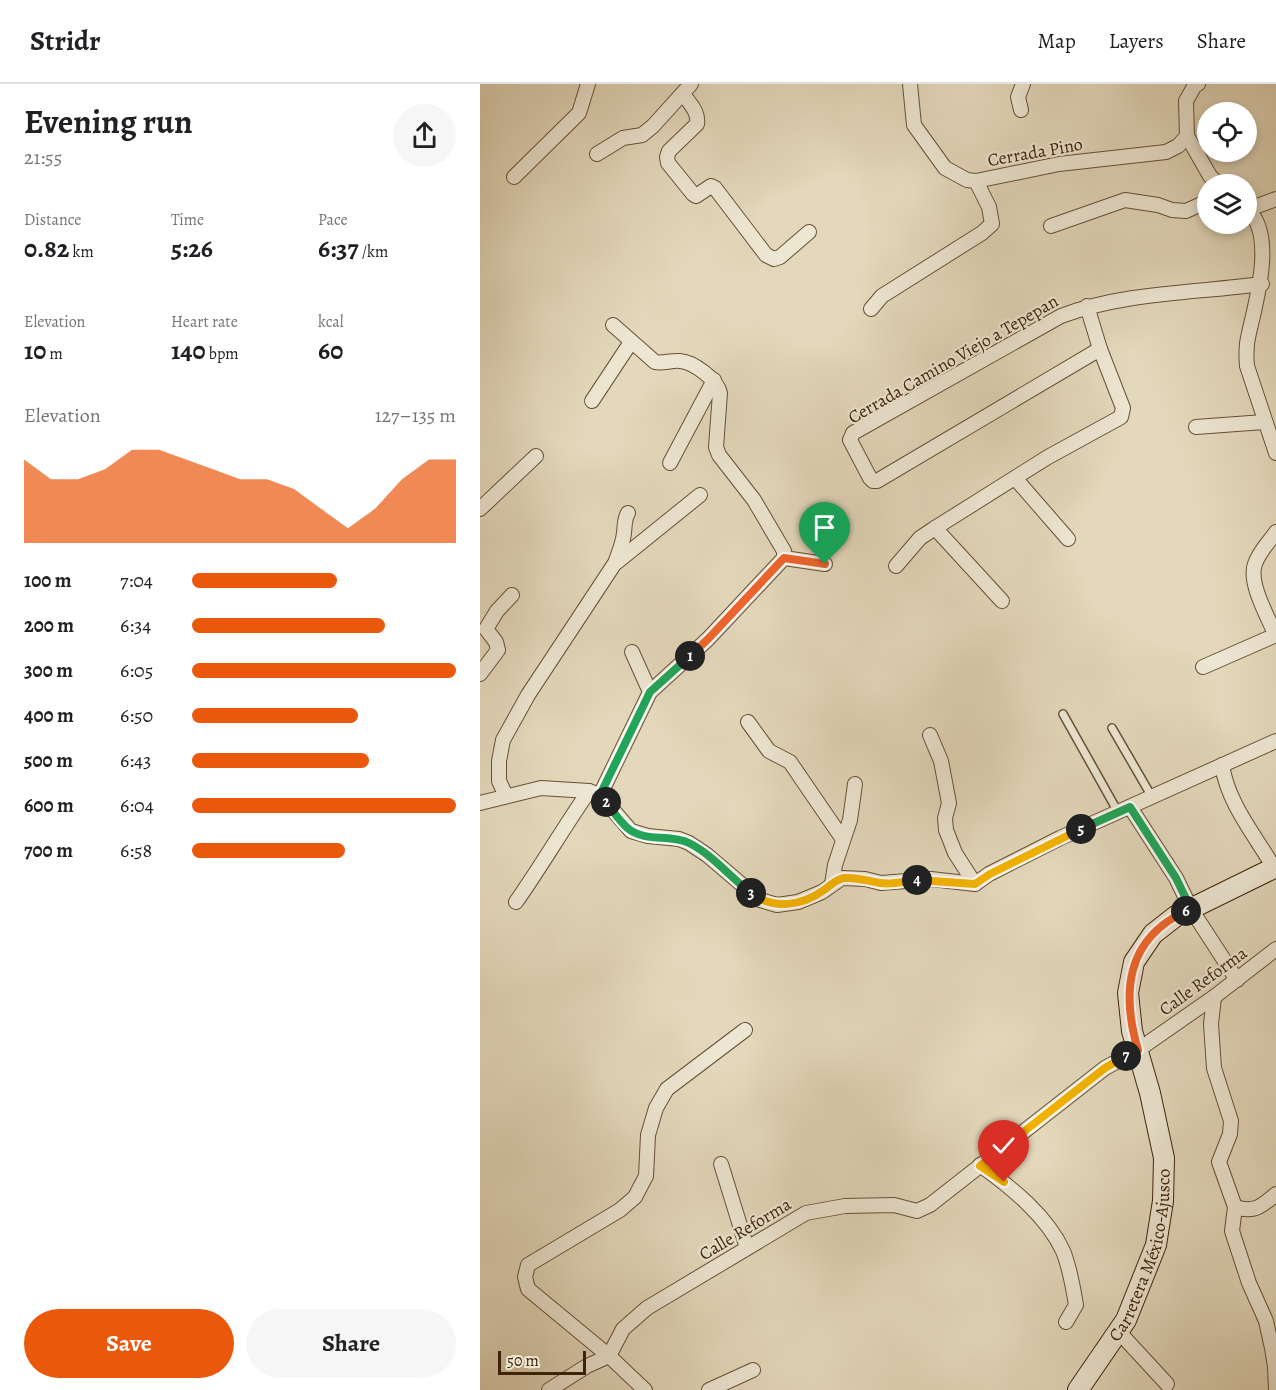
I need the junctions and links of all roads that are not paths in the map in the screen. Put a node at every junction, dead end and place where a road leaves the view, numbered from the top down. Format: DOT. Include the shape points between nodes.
graph roads {
  1 [pos="588,84"];
  2 [pos="910,84"];
  3 [pos="1023,84"];
  4 [pos="1198,84"];
  5 [pos="687,89"];
  6 [pos="1022,110"];
  7 [pos="1187,136"];
  8 [pos="597,154"];
  9 [pos="1209,174"];
  10 [pos="514,177"];
  11 [pos="976,181"];
  12 [pos="1276,199"];
  13 [pos="1197,206"];
  14 [pos="1257,206"];
  15 [pos="1257,214"];
  16 [pos="1051,226"];
  17 [pos="809,232"];
  18 [pos="1273,243"];
  19 [pos="1262,284"];
  20 [pos="1087,306"];
  21 [pos="871,309"];
  22 [pos="613,326"];
  23 [pos="631,342"];
  24 [pos="1100,349"];
  25 [pos="714,380"];
  26 [pos="592,401"];
  27 [pos="1268,415"];
  28 [pos="1196,427"];
  29 [pos="1276,453"];
  30 [pos="536,456"];
  31 [pos="670,463"];
  32 [pos="1015,478"];
  33 [pos="700,495"];
  34 [pos="480,509"];
  35 [pos="628,513"];
  36 [pos="935,528"];
  37 [pos="1276,532"];
  38 [pos="1068,539"];
  39 [pos="784,558"];
  40 [pos="615,563"];
  41 [pos="825,564"];
  42 [pos="896,566"];
  43 [pos="512,595"];
  44 [pos="1002,601"];
  45 [pos="1276,635"];
  46 [pos="632,652"];
  47 [pos="1203,667"];
  48 [pos="480,674"];
  49 [pos="650,692"];
  50 [pos="1063,714"];
  51 [pos="748,722"];
  52 [pos="1112,728"];
  53 [pos="930,735"];
  54 [pos="1276,741"];
  55 [pos="1222,765"];
  56 [pos="855,784"];
  57 [pos="594,793"];
  58 [pos="506,796"];
  59 [pos="1152,797"];
  60 [pos="480,803"];
  61 [pos="1124,809"];
  62 [pos="842,838"];
  63 [pos="1275,868"];
  64 [pos="832,884"];
  65 [pos="975,884"];
  66 [pos="516,902"];
  67 [pos="1191,909"];
  68 [pos="1276,949"];
  69 [pos="1237,980"];
  70 [pos="1214,998"];
  71 [pos="745,1030"];
  72 [pos="1138,1050"];
  73 [pos="721,1164"];
  74 [pos="980,1166"];
  75 [pos="1276,1194"];
  76 [pos="1235,1207"];
  77 [pos="747,1248"];
  78 [pos="1066,1322"];
  79 [pos="1119,1332"];
  80 [pos="609,1356"];
  81 [pos="753,1370"];
  82 [pos="1167,1384"];
  83 [pos="549,1390"];
  84 [pos="645,1390"];
  85 [pos="709,1390"];
  86 [pos="1078,1390"];
  87 [pos="1276,1390"];
  1 -- 10 [label="street" via="579,113"];
  2 -- 11 [label="street, Cerrada Pino" via="914,125 945,168"];
  3 -- 6 [label="street" via="1018,97"];
  4 -- 7 [label="street" via="1186,101"];
  5 -- 8 [label="street" via="642,135 623,138"];
  5 -- 17 [label="street" via="697,124 667,157 693,194 696,196 707,187 715,188 766,255 774,259"];
  7 -- 9 [label="street"];
  7 -- 11 [label="street, Cerrada Pino" via="1166,152 1059,164"];
  11 -- 21 [label="street" via="989,207 992,224 882,297"];
  12 -- 14 [label="street"];
  13 -- 16 [label="street" via="1186,211 1172,210 1125,200"];
  15 -- 18 [label="street"];
  18 -- 19 [label="street"];
  19 -- 20 [label="street" via="1168,292"];
  19 -- 27 [label="street" via="1246,352 1247,366"];
  20 -- 24 [label="street, Cerrada Camino Viejo a Tepepan"];
  20 -- 24 [label="street, Cerrada Camino Viejo a Tepepan" via="1060,316 853,433 850,440 870,478 877,481"];
  22 -- 23 [label="street"];
  23 -- 25 [label="street" via="655,362 683,361"];
  23 -- 26 [label="street"];
  24 -- 32 [label="street, Cerrada Camino Viejo a Tepepan" via="1122,408 1121,417"];
  25 -- 31 [label="street"];
  25 -- 39 [label="street" via="720,393 716,447 719,455 754,500 784,551"];
  27 -- 28 [label="street"];
  27 -- 29 [label="street"];
  30 -- 34 [label="street"];
  32 -- 36 [label="street, Cerrada Camino Viejo a Tepepan"];
  32 -- 38 [label="street"];
  33 -- 40 [label="street"];
  35 -- 40 [label="street"];
  36 -- 42 [label="street, Cerrada Camino Viejo a Tepepan" via="920,538"];
  36 -- 44 [label="street"];
  37 -- 45 [label="street" via="1259,554 1253,577"];
  39 -- 41 [label="street"];
  39 -- 49 [label="street" via="708,639"];
  40 -- 58 [label="street" via="528,694 503,740 499,781"];
  43 -- 48 [label="street" via="486,629 498,650"];
  45 -- 47 [label="street"];
  46 -- 49 [label="street"];
  49 -- 57 [label="street"];
  50 -- 61 [label="lane"];
  51 -- 62 [label="street" via="769,751 790,762"];
  52 -- 59 [label="lane"];
  53 -- 65 [label="street" via="941,761 949,803 946,830"];
  54 -- 55 [label="street"];
  55 -- 59 [label="street"];
  55 -- 63 [label="street" via="1224,781 1247,828"];
  56 -- 62 [label="street" via="850,820"];
  57 -- 58 [label="street" via="541,788"];
  57 -- 64 [label="street" via="631,831 689,843 760,900 777,905 798,903"];
  57 -- 66 [label="street" via="556,838"];
  58 -- 60 [label="street"];
  59 -- 61 [label="street"];
  61 -- 65 [label="street"];
  61 -- 67 [label="street" via="1176,878"];
  62 -- 64 [label="street"];
  63 -- 67 [label="main road, Carretera México-Ajusco"];
  64 -- 65 [label="street" via="842,878 880,883 931,879"];
  67 -- 69 [label="street"];
  67 -- 72 [label="main road, Carretera México-Ajusco" via="1153,934 1134,962 1128,993"];
  68 -- 69 [label="street, Calle Reforma"];
  69 -- 70 [label="street, Calle Reforma"];
  70 -- 72 [label="street, Calle Reforma"];
  70 -- 76 [label="street" via="1214,1068 1231,1121 1219,1162"];
  71 -- 80 [label="street" via="667,1089 656,1108 648,1135 645,1176 635,1197 528,1265 528,1289"];
  72 -- 74 [label="street, Calle Reforma" via="1105,1068"];
  72 -- 79 [label="main road, Carretera México-Ajusco" via="1164,1158 1163,1201 1156,1245"];
  73 -- 77 [label="street"];
  74 -- 77 [label="street, Calle Reforma" via="930,1205 917,1210 894,1205 845,1206 806,1213"];
  74 -- 78 [label="street" via="1004,1182 1050,1228 1063,1251 1077,1305"];
  75 -- 76 [label="street" via="1255,1209"];
  76 -- 87 [label="street" via="1232,1231 1266,1321"];
  77 -- 80 [label="street, Calle Reforma" via="647,1308 623,1329"];
  79 -- 82 [label="street"];
  79 -- 86 [label="main road, Carretera México-Ajusco"];
  80 -- 83 [label="street"];
  80 -- 84 [label="street"];
  81 -- 85 [label="street"];
}
